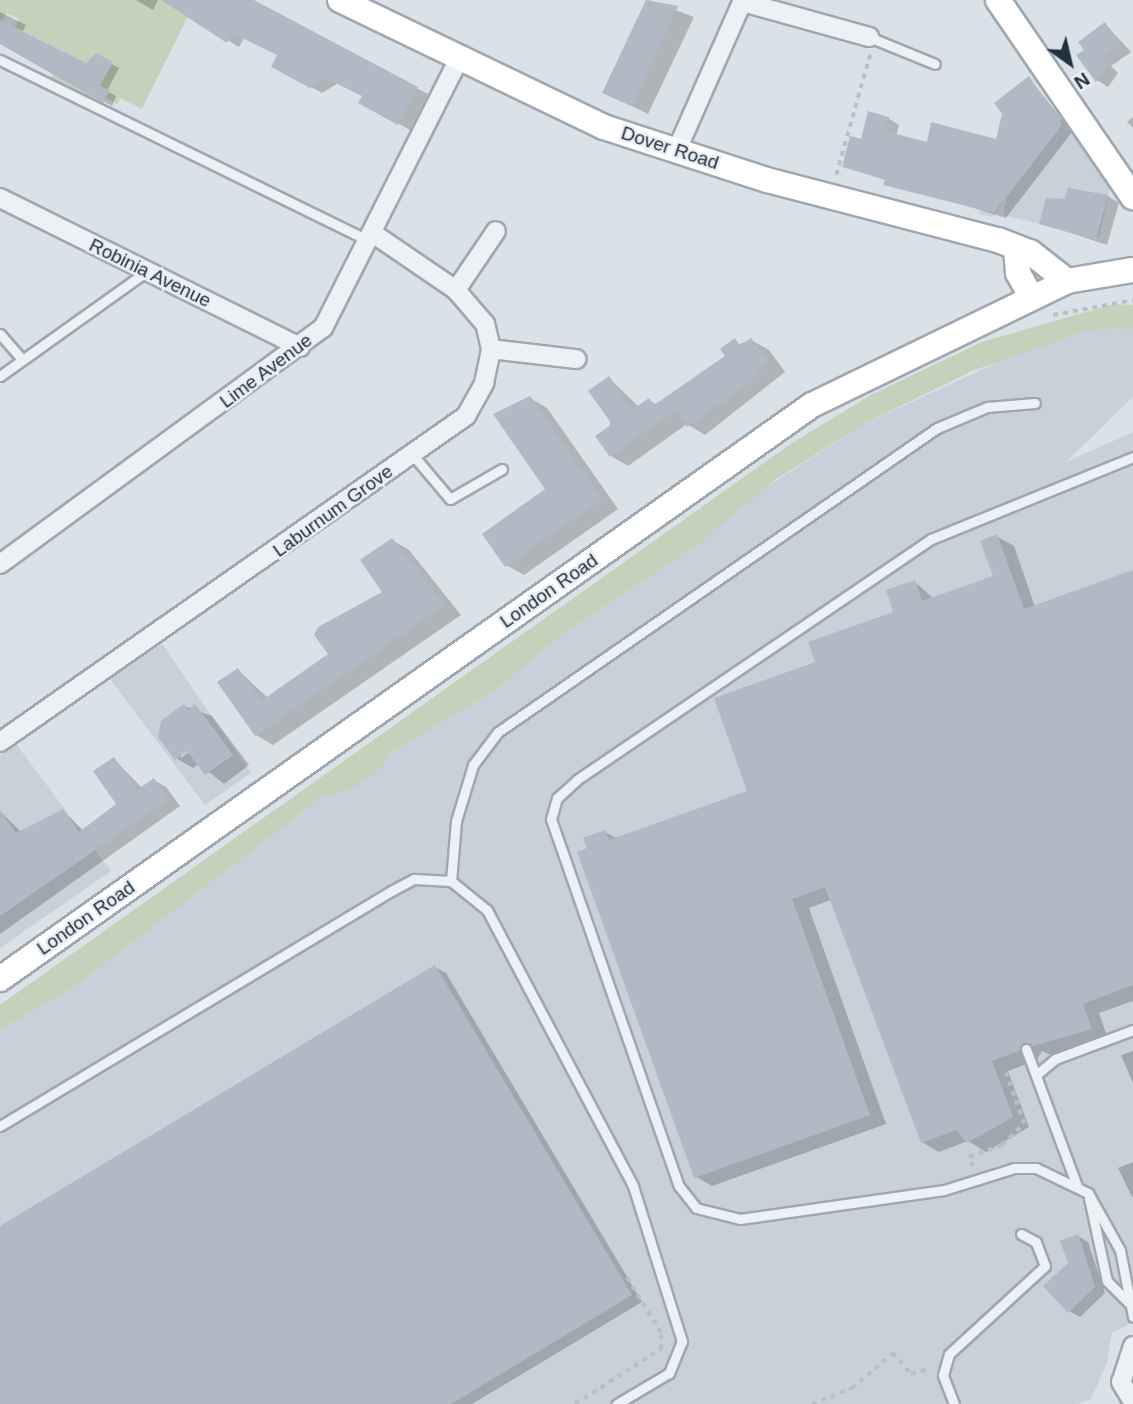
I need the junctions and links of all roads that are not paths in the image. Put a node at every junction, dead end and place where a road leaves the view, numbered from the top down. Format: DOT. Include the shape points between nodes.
graph roads {
  1 [pos="340,0"];
  2 [pos="998,0"];
  3 [pos="743,1"];
  4 [pos="869,37"];
  5 [pos="0,60"];
  6 [pos="458,61"];
  7 [pos="935,64"];
  8 [pos="676,152"];
  9 [pos="1131,185"];
  10 [pos="0,198"];
  11 [pos="495,231"];
  12 [pos="372,237"];
  13 [pos="1016,250"];
  14 [pos="1133,270"];
  15 [pos="146,271"];
  16 [pos="1067,281"];
  17 [pos="456,289"];
  18 [pos="1036,307"];
  19 [pos="0,334"];
  20 [pos="300,347"];
  21 [pos="491,349"];
  22 [pos="21,358"];
  23 [pos="576,359"];
  24 [pos="0,376"];
  25 [pos="1035,403"];
  26 [pos="412,454"];
  27 [pos="1133,457"];
  28 [pos="502,469"];
  29 [pos="0,564"];
  30 [pos="0,742"];
  31 [pos="451,881"];
  32 [pos="0,979"];
  33 [pos="1133,1030"];
  34 [pos="1026,1049"];
  35 [pos="1036,1075"];
  36 [pos="0,1126"];
  37 [pos="1077,1186"];
  38 [pos="1088,1193"];
  39 [pos="1021,1234"];
  40 [pos="1128,1302"];
  41 [pos="1133,1317"];
  42 [pos="1133,1346"];
  43 [pos="1127,1402"];
  44 [pos="617,1404"];
  45 [pos="954,1404"];
  1 -- 6 [label="main road, Dover Road"];
  2 -- 9 [label="main road"];
  3 -- 4 [label="street"];
  3 -- 8 [label="street"];
  4 -- 7 [label="lane"];
  5 -- 12 [label="lane"];
  6 -- 8 [label="main road, Dover Road" via="565,111"];
  6 -- 12 [label="street, Lime Avenue"];
  8 -- 13 [label="main road, Dover Road" via="988,237"];
  10 -- 15 [label="street, Robinia Avenue"];
  11 -- 17 [label="street"];
  12 -- 17 [label="street"];
  12 -- 20 [label="street, Lime Avenue" via="323,328"];
  13 -- 16 [label="main road, Dover Road" via="1030,252"];
  13 -- 18 [label="main road" via="1018,273"];
  14 -- 16 [label="main road, London Road"];
  15 -- 20 [label="street, Robinia Avenue"];
  15 -- 22 [label="lane"];
  16 -- 18 [label="main road, London Road"];
  17 -- 21 [label="street" via="485,324"];
  18 -- 32 [label="main road, London Road" via="882,367 794,417"];
  19 -- 22 [label="lane"];
  20 -- 29 [label="street, Lime Avenue"];
  21 -- 23 [label="street"];
  21 -- 26 [label="street, Laburnum Grove" via="484,383 466,416"];
  22 -- 24 [label="lane"];
  25 -- 31 [label="lane" via="987,407 937,428 498,732 473,765 456,821"];
  26 -- 28 [label="lane" via="450,499"];
  26 -- 30 [label="street, Laburnum Grove"];
  27 -- 37 [label="lane" via="931,540 739,665 578,780 554,804 554,834 678,1185 696,1208 740,1219 944,1190 1028,1167"];
  31 -- 36 [label="lane" via="414,879 393,890"];
  31 -- 44 [label="lane" via="488,910 633,1186 670,1302 682,1341 669,1373"];
  33 -- 35 [label="lane" via="1055,1059"];
  34 -- 35 [label="lane"];
  35 -- 37 [label="lane"];
  37 -- 38 [label="lane"];
  38 -- 40 [label="lane" via="1120,1250 1130,1278"];
  38 -- 40 [label="lane" via="1107,1281"];
  39 -- 45 [label="lane" via="1042,1254 1045,1266 949,1354 942,1367"];
  40 -- 41 [label="lane"];
  42 -- 43 [label="street" via="1121,1380"];
}
